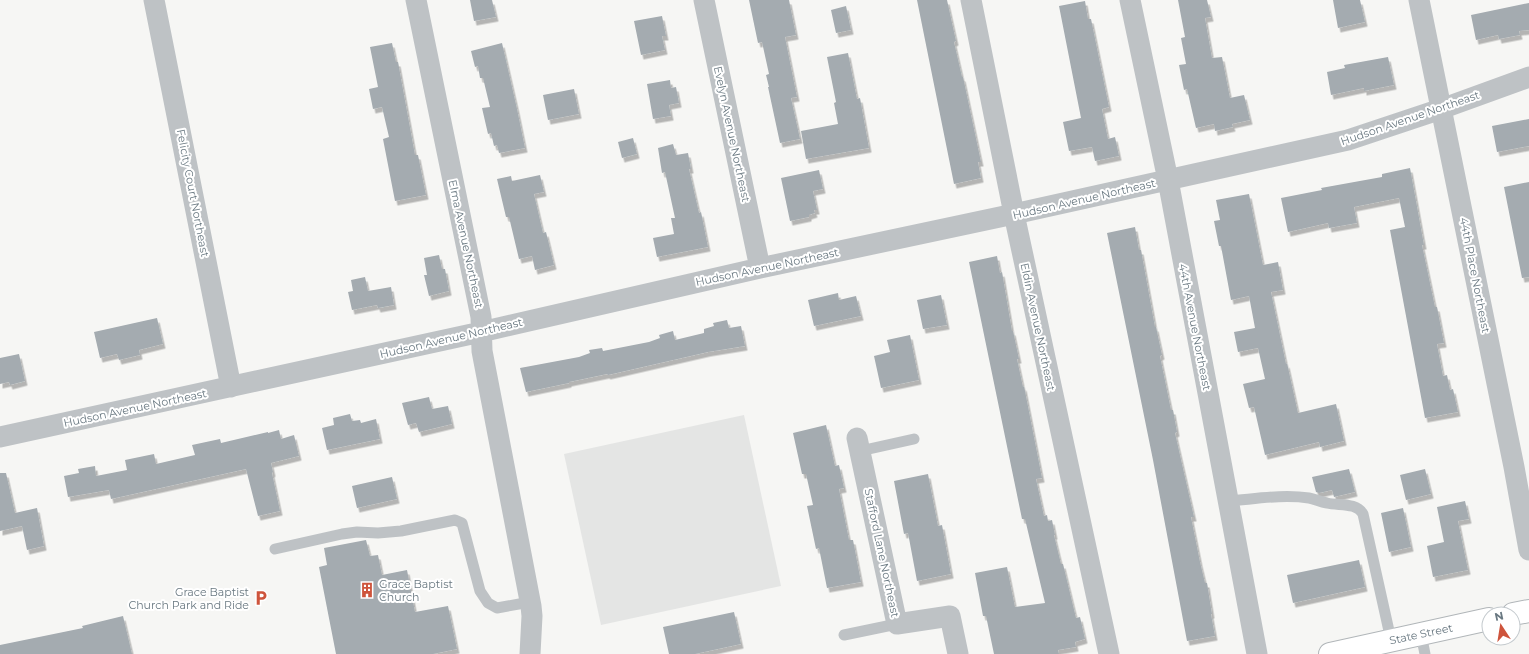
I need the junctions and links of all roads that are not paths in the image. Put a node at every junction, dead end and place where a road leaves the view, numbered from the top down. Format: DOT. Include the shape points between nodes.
graph roads {
  1 [pos="154,0"];
  2 [pos="416,0"];
  3 [pos="704,0"];
  4 [pos="971,0"];
  5 [pos="1130,0"];
  6 [pos="1420,0"];
  7 [pos="1529,77"];
  8 [pos="1441,109"];
  9 [pos="1168,180"];
  10 [pos="1014,214"];
  11 [pos="760,268"];
  12 [pos="481,332"];
  13 [pos="231,387"];
  14 [pos="0,437"];
  15 [pos="914,439"];
  16 [pos="859,445"];
  17 [pos="1229,501"];
  18 [pos="275,549"];
  19 [pos="1529,550"];
  20 [pos="530,602"];
  21 [pos="1481,622"];
  22 [pos="897,624"];
  23 [pos="844,635"];
  24 [pos="1391,640"];
  25 [pos="1423,644"];
  26 [pos="530,654"];
  27 [pos="958,654"];
  28 [pos="1109,654"];
  29 [pos="1257,654"];
  30 [pos="1330,654"];
  1 -- 13 [label="street, Felicity Court Northeast"];
  2 -- 12 [label="street, Elma Avenue Northeast" via="482,317"];
  3 -- 11 [label="street, Evelyn Avenue Northeast"];
  4 -- 10 [label="street, Eldin Avenue Northeast"];
  5 -- 9 [label="street, 44th Avenue Northeast"];
  6 -- 8 [label="street, 44th Place Northeast"];
  7 -- 8 [label="street, Hudson Avenue Northeast"];
  8 -- 9 [label="street, Hudson Avenue Northeast" via="1348,140"];
  8 -- 19 [label="street, 44th Place Northeast"];
  9 -- 10 [label="street, Hudson Avenue Northeast"];
  9 -- 17 [label="street, 44th Avenue Northeast"];
  10 -- 11 [label="street, Hudson Avenue Northeast"];
  10 -- 28 [label="street, Eldin Avenue Northeast"];
  11 -- 12 [label="street, Hudson Avenue Northeast"];
  12 -- 13 [label="street, Hudson Avenue Northeast"];
  12 -- 20 [label="street, Elma Avenue Northeast" via="482,351"];
  13 -- 14 [label="street, Hudson Avenue Northeast"];
  15 -- 16 [label="lane"];
  16 -- 22 [label="street, Stafford Lane Northeast"];
  17 -- 24 [label="lane" via="1309,498 1360,509"];
  17 -- 29 [label="street, 44th Avenue Northeast"];
  18 -- 20 [label="lane" via="342,534 401,531 455,520 462,523 480,591 488,603 497,608"];
  20 -- 26 [label="street, Elma Avenue Northeast"];
  21 -- 25 [label="main road, State Street"];
  22 -- 23 [label="lane"];
  22 -- 27 [label="street, Stafford Lane Northeast" via="950,616"];
  24 -- 25 [label="main road, State Street"];
  24 -- 30 [label="main road, State Street"];
}
